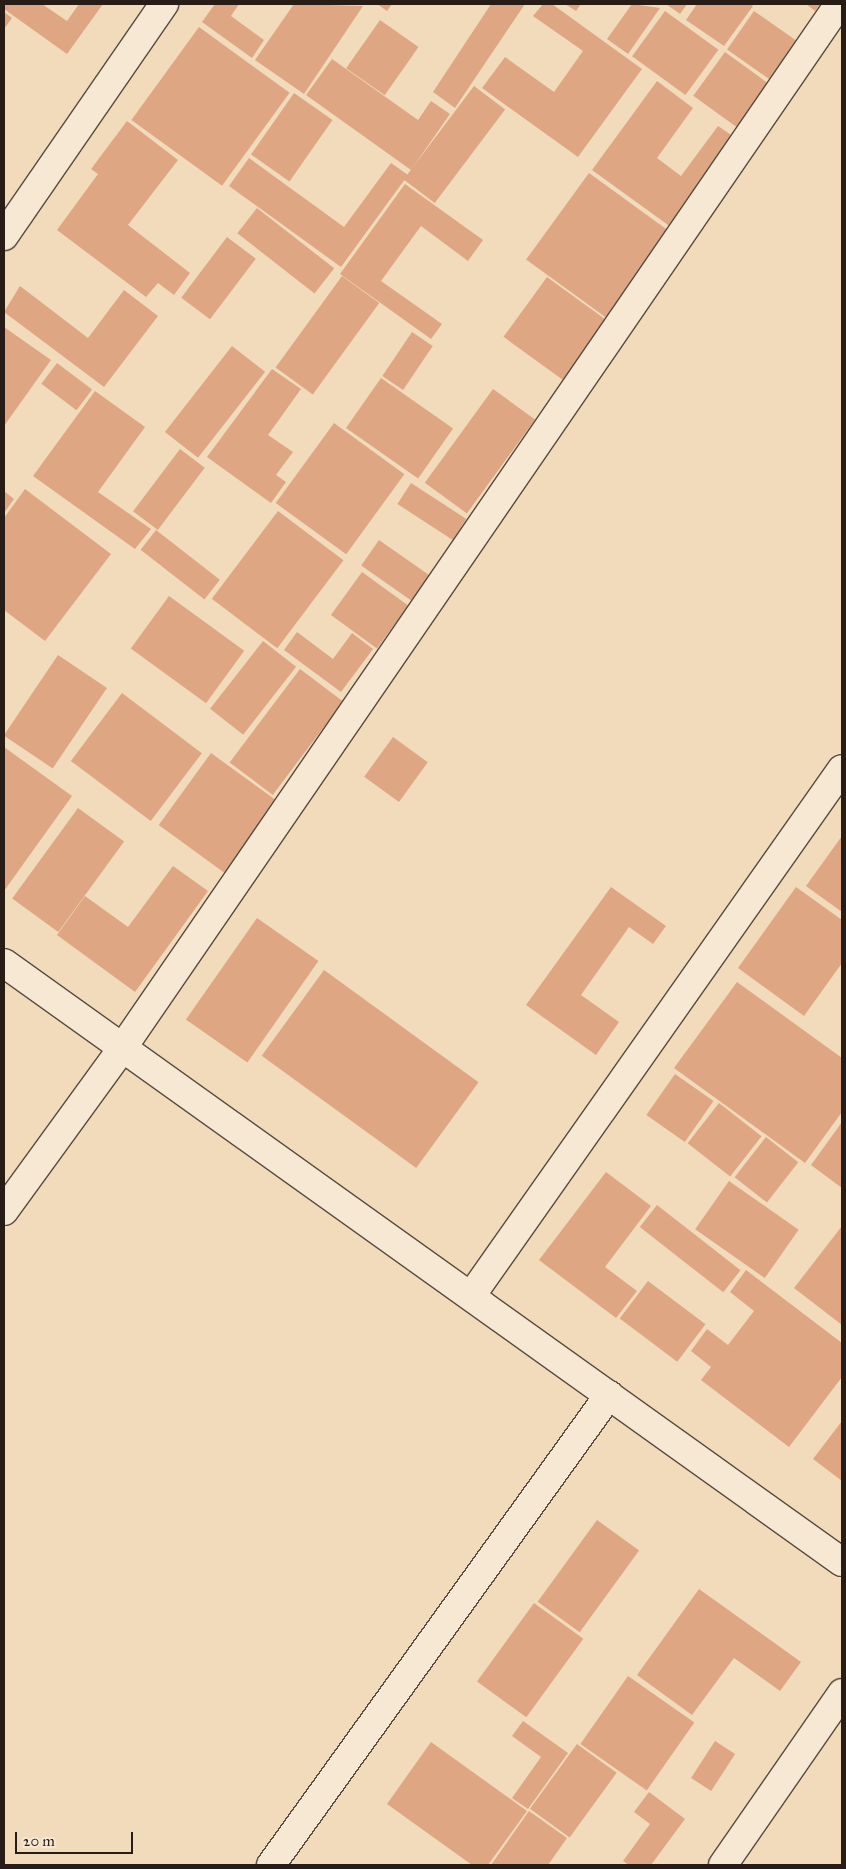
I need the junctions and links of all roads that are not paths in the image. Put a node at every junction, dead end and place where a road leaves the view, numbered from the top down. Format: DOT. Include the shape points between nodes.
graph roads {
  1 [pos="164,4"];
  2 [pos="839,4"];
  3 [pos="4,236"];
  4 [pos="842,769"];
  5 [pos="4,963"];
  6 [pos="122,1047"];
  7 [pos="4,1211"];
  8 [pos="471,1296"];
  9 [pos="609,1395"];
  10 [pos="842,1562"];
  11 [pos="842,1693"];
  12 [pos="271,1865"];
  13 [pos="722,1865"];
  1 -- 3 [label="street"];
  2 -- 6 [label="street"];
  4 -- 8 [label="street"];
  5 -- 6 [label="street"];
  6 -- 7 [label="street"];
  6 -- 8 [label="street"];
  8 -- 9 [label="street"];
  9 -- 10 [label="street"];
  9 -- 12 [label="street"];
  11 -- 13 [label="street"];
}
